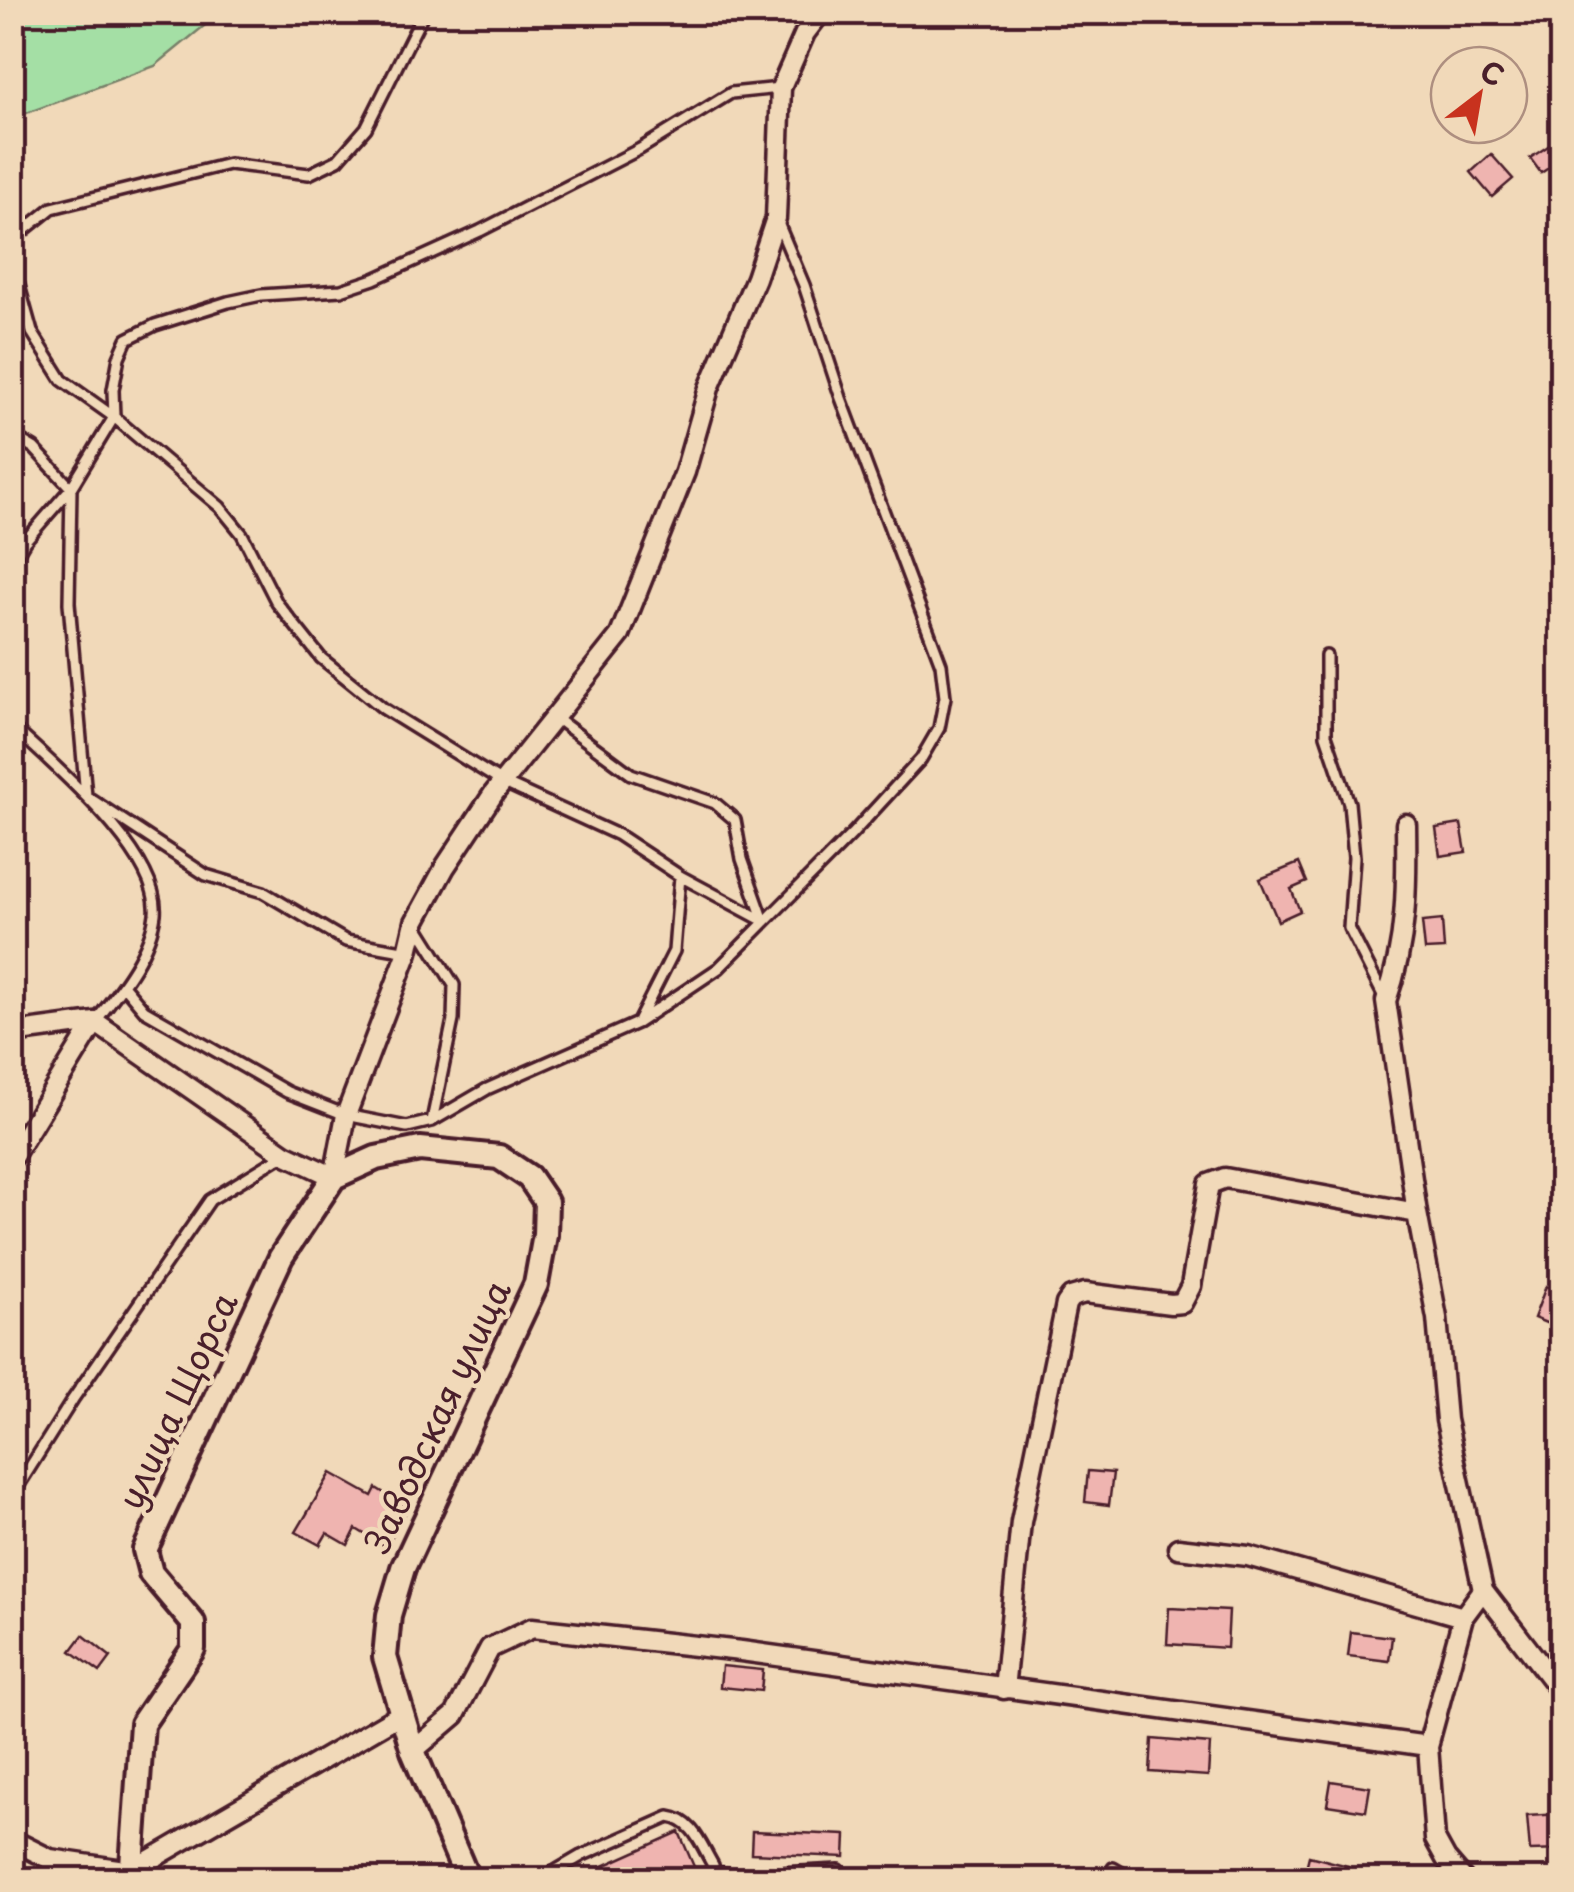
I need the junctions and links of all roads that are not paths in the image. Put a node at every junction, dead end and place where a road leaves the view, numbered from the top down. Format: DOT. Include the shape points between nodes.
graph roads {
  1 [pos="424,12"];
  2 [pos="822,12"];
  3 [pos="781,88"];
  4 [pos="776,218"];
  5 [pos="15,233"];
  6 [pos="114,417"];
  7 [pos="12,435"];
  8 [pos="71,488"];
  9 [pos="12,563"];
  10 [pos="1326,656"];
  11 [pos="553,716"];
  12 [pos="12,726"];
  13 [pos="502,782"];
  14 [pos="86,796"];
  15 [pos="1406,824"];
  16 [pos="680,876"];
  17 [pos="764,921"];
  18 [pos="415,922"];
  19 [pos="408,952"];
  20 [pos="124,985"];
  21 [pos="1386,1002"];
  22 [pos="96,1022"];
  23 [pos="637,1023"];
  24 [pos="12,1033"];
  25 [pos="346,1115"];
  26 [pos="432,1121"];
  27 [pos="284,1154"];
  28 [pos="12,1158"];
  29 [pos="334,1177"];
  30 [pos="1416,1213"];
  31 [pos="12,1496"];
  32 [pos="1178,1548"];
  33 [pos="1483,1590"];
  34 [pos="1464,1617"];
  35 [pos="1004,1689"];
  36 [pos="1562,1693"];
  37 [pos="401,1714"];
  38 [pos="1428,1746"];
  39 [pos="412,1750"];
  40 [pos="12,1840"];
  41 [pos="1113,1868"];
  42 [pos="131,1875"];
  43 [pos="708,1876"];
  44 [pos="468,1880"];
  45 [pos="540,1880"];
  46 [pos="844,1880"];
  47 [pos="1134,1880"];
  48 [pos="1464,1880"];
  1 -- 5 [label="lane" via="366,128 338,160 309,174 230,164 52,208"];
  2 -- 3 [label="street" via="804,32"];
  3 -- 4 [label="street"];
  3 -- 6 [label="lane" via="731,93 640,148 374,280 342,290 261,295 155,325 127,339 113,390"];
  4 -- 11 [label="street" via="620,636"];
  4 -- 17 [label="lane" via="941,664 945,697 939,728 921,759"];
  5 -- 6 [label="lane" via="18,282 32,332 62,380"];
  6 -- 8 [label="lane"];
  6 -- 13 [label="lane" via="220,507 242,534 277,604 321,658 384,709"];
  7 -- 8 [label="lane" via="34,448"];
  8 -- 9 [label="lane"];
  8 -- 14 [label="lane" via="68,603"];
  10 -- 21 [label="lane" via="1326,736 1349,804 1354,856 1349,928"];
  11 -- 13 [label="street"];
  11 -- 17 [label="lane" via="631,774 715,803 734,820"];
  12 -- 14 [label="lane"];
  13 -- 16 [label="lane" via="618,835"];
  13 -- 18 [label="street"];
  14 -- 19 [label="lane" via="206,875 262,892 346,941"];
  14 -- 20 [label="lane" via="140,859 154,899 149,939"];
  15 -- 21 [label="street" via="1404,935"];
  16 -- 17 [label="lane"];
  16 -- 23 [label="lane" via="674,951"];
  17 -- 23 [label="lane" via="719,968"];
  18 -- 19 [label="street"];
  18 -- 26 [label="lane" via="454,985 454,1020"];
  19 -- 25 [label="street"];
  20 -- 22 [label="lane"];
  20 -- 25 [label="lane" via="144,1010 287,1092"];
  21 -- 30 [label="street"];
  22 -- 24 [label="street"];
  22 -- 27 [label="street"];
  22 -- 28 [label="street"];
  23 -- 26 [label="lane" via="486,1089"];
  25 -- 26 [label="lane" via="406,1127"];
  25 -- 29 [label="street"];
  27 -- 29 [label="street"];
  27 -- 31 [label="lane" via="210,1200"];
  29 -- 37 [label="street, Заводская улица" via="376,1158 420,1149 499,1156 529,1177 546,1202 536,1284 403,1568 389,1614 385,1657"];
  29 -- 42 [label="street, улица Щорса" via="280,1257 145,1550 151,1573 193,1622 193,1649 142,1724"];
  30 -- 33 [label="street" via="1437,1318 1446,1420"];
  30 -- 35 [label="street" via="1224,1178 1209,1184 1191,1286 1182,1302 1071,1297 1021,1522"];
  32 -- 34 [label="street" via="1248,1556"];
  33 -- 34 [label="street"];
  33 -- 36 [label="street"];
  34 -- 38 [label="street"];
  35 -- 38 [label="street"];
  35 -- 39 [label="street" via="532,1628 490,1648 455,1715"];
  37 -- 39 [label="street, Заводская улица"];
  37 -- 42 [label="street"];
  38 -- 48 [label="street" via="1435,1839"];
  39 -- 44 [label="street, Заводская улица"];
  40 -- 42 [label="street" via="50,1859"];
  41 -- 47 [label="lane"];
  43 -- 45 [label="lane" via="713,1864 690,1825 669,1817"];
  43 -- 46 [label="lane" via="839,1870"];
}
